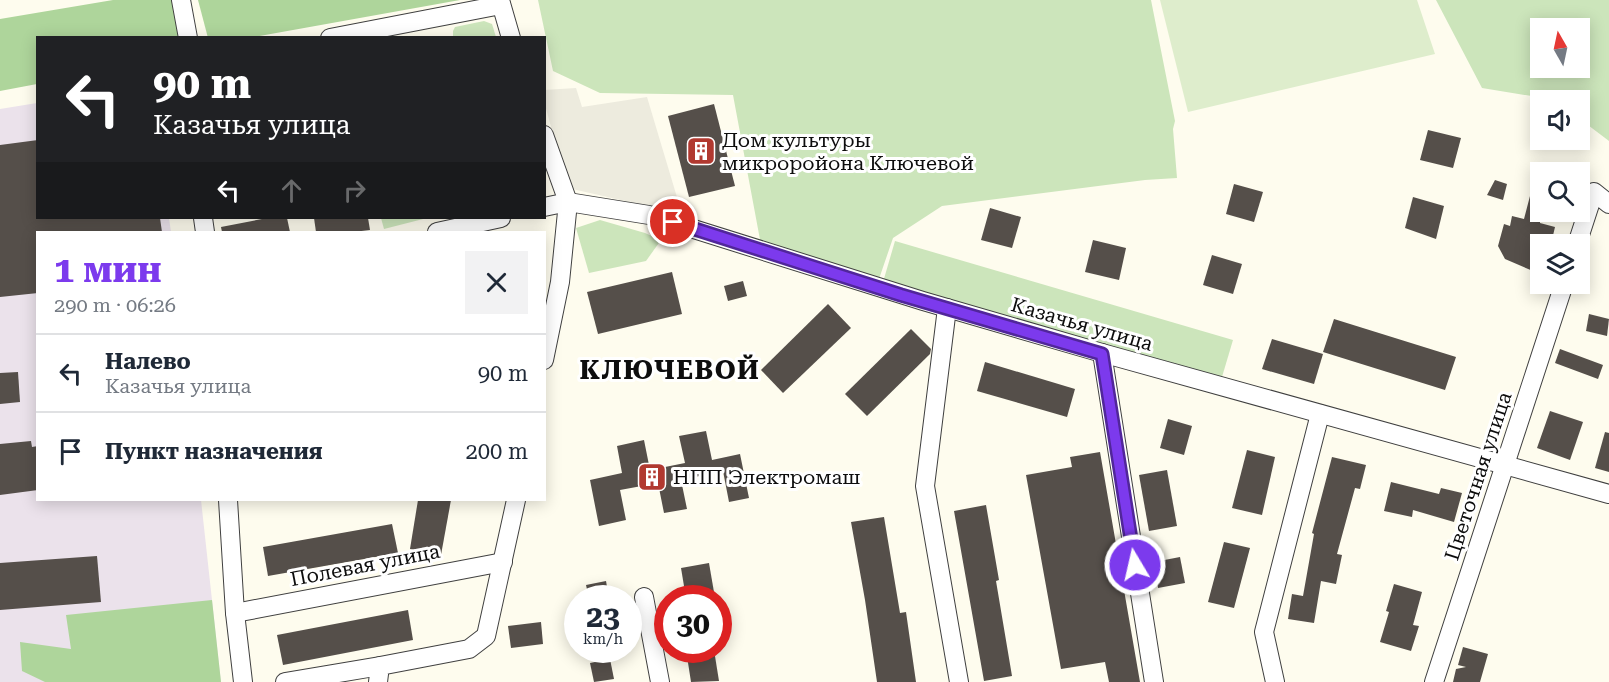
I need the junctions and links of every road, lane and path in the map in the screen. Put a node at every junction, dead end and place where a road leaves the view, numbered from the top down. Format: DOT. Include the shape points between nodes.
graph roads {
  1 [pos="181,0"];
  2 [pos="500,3"];
  3 [pos="188,36"];
  4 [pos="340,36"];
  5 [pos="510,36"];
  6 [pos="546,141"];
  7 [pos="568,202"];
  8 [pos="1609,204"];
  9 [pos="546,207"];
  10 [pos="496,219"];
  11 [pos="442,231"];
  12 [pos="1580,234"];
  13 [pos="1561,294"];
  14 [pos="947,308"];
  15 [pos="546,350"];
  16 [pos="1102,354"];
  17 [pos="1320,414"];
  18 [pos="1505,465"];
  19 [pos="1609,494"];
  20 [pos="228,501"];
  21 [pos="516,501"];
  22 [pos="503,562"];
  23 [pos="644,597"];
  24 [pos="235,613"];
  25 [pos="379,674"];
  26 [pos="243,682"];
  27 [pos="285,682"];
  28 [pos="660,682"];
  29 [pos="959,682"];
  30 [pos="1154,682"];
  31 [pos="1275,682"];
  32 [pos="1434,682"];
  1 -- 3 [label="street"];
  2 -- 4 [label="street"];
  2 -- 5 [label="street"];
  6 -- 7 [label="street"];
  7 -- 9 [label="street, Казачья улица"];
  7 -- 14 [label="street, Казачья улица" via="650,215"];
  7 -- 15 [label="street" via="560,282"];
  8 -- 12 [label="street" via="1594,192"];
  10 -- 11 [label="street"];
  13 -- 18 [label="street, Цветочная улица"];
  14 -- 16 [label="street, Казачья улица"];
  14 -- 29 [label="street" via="925,486"];
  16 -- 17 [label="street, Казачья улица"];
  16 -- 30 [label="street"];
  17 -- 18 [label="street, Казачья улица"];
  17 -- 31 [label="street" via="1264,632"];
  18 -- 19 [label="street, Казачья улица"];
  18 -- 32 [label="street, Цветочная улица"];
  20 -- 24 [label="street"];
  21 -- 22 [label="street"];
  22 -- 24 [label="street, Полевая улица"];
  22 -- 25 [label="street" via="486,636 470,649"];
  23 -- 28 [label="street"];
  24 -- 26 [label="street"];
  25 -- 27 [label="street"];
}
